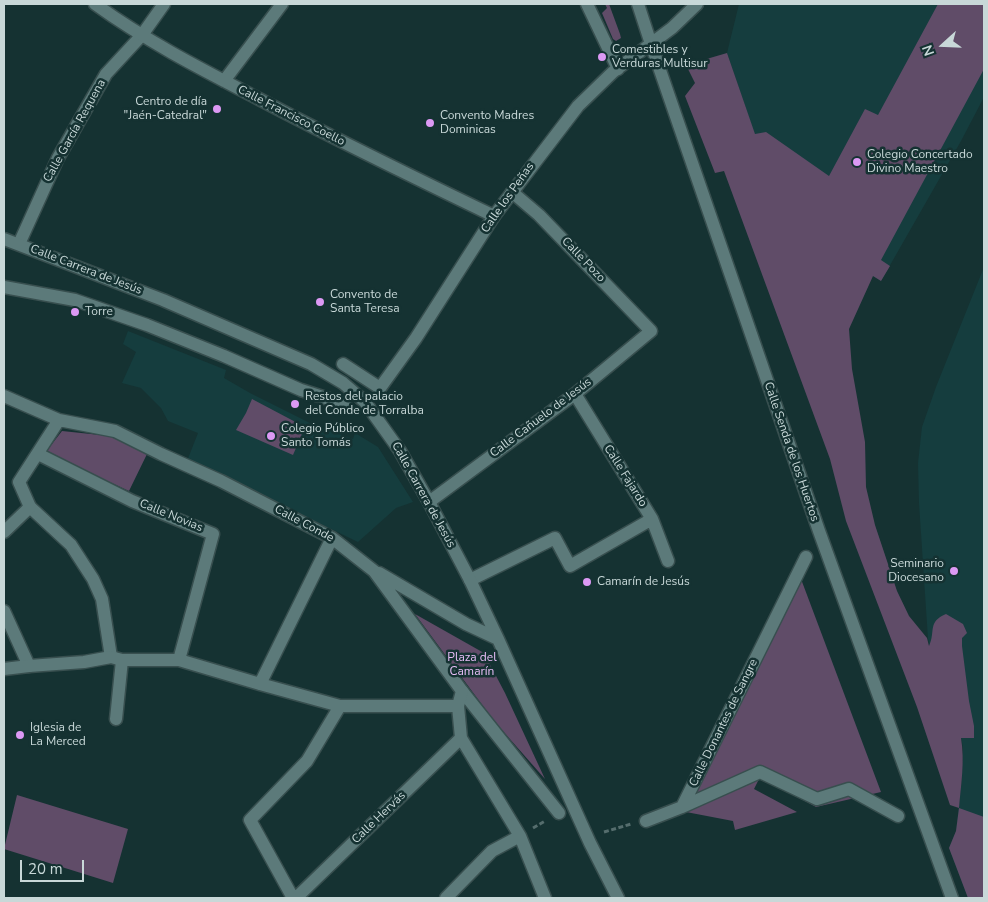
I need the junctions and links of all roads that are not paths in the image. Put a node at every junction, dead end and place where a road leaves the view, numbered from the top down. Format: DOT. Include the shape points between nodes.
graph roads {
  1 [pos="94,4"];
  2 [pos="164,4"];
  3 [pos="282,4"];
  4 [pos="587,4"];
  5 [pos="638,4"];
  6 [pos="697,4"];
  7 [pos="142,35"];
  8 [pos="651,44"];
  9 [pos="618,68"];
  10 [pos="224,81"];
  11 [pos="512,192"];
  12 [pos="494,216"];
  13 [pos="4,240"];
  14 [pos="19,244"];
  15 [pos="4,287"];
  16 [pos="651,331"];
  17 [pos="343,364"];
  18 [pos="575,394"];
  19 [pos="4,396"];
  20 [pos="345,402"];
  21 [pos="59,420"];
  22 [pos="38,454"];
  23 [pos="429,502"];
  24 [pos="30,507"];
  25 [pos="652,519"];
  26 [pos="4,532"];
  27 [pos="332,538"];
  28 [pos="806,557"];
  29 [pos="668,561"];
  30 [pos="374,570"];
  31 [pos="470,580"];
  32 [pos="4,611"];
  33 [pos="498,639"];
  34 [pos="117,659"];
  35 [pos="179,660"];
  36 [pos="29,666"];
  37 [pos="4,669"];
  38 [pos="260,684"];
  39 [pos="462,691"];
  40 [pos="340,706"];
  41 [pos="458,706"];
  42 [pos="116,719"];
  43 [pos="461,738"];
  44 [pos="682,807"];
  45 [pos="559,813"];
  46 [pos="898,816"];
  47 [pos="646,821"];
  48 [pos="520,836"];
  49 [pos="295,898"];
  50 [pos="446,898"];
  51 [pos="545,898"];
  52 [pos="618,898"];
  53 [pos="952,898"];
  1 -- 7 [label="street, Calle Francisco Coello"];
  2 -- 7 [label="street, Calle García Requena"];
  3 -- 10 [label="street"];
  4 -- 9 [label="street"];
  5 -- 8 [label="street, Calle Senda de los Huertos"];
  6 -- 8 [label="street, Calle los Peñas"];
  7 -- 10 [label="street, Calle Francisco Coello"];
  7 -- 14 [label="street, Calle García Requena" via="106,74 58,158"];
  8 -- 9 [label="street, Calle los Peñas"];
  8 -- 53 [label="street, Calle Senda de los Huertos" via="819,531"];
  9 -- 11 [label="street, Calle los Peñas" via="578,106"];
  10 -- 12 [label="street, Calle Francisco Coello"];
  11 -- 12 [label="street, Calle los Peñas"];
  11 -- 16 [label="street, Calle Pozo"];
  12 -- 17 [label="street, Calle los Peñas" via="380,388"];
  13 -- 14 [label="street, Calle Carrera de Jesús"];
  14 -- 23 [label="street, Calle Carrera de Jesús" via="163,300 311,364 343,383 365,402 400,451"];
  15 -- 20 [label="street" via="75,300 147,325 301,390"];
  16 -- 18 [label="street, Calle Cañuelo de Jesús"];
  18 -- 23 [label="street, Calle Cañuelo de Jesús"];
  18 -- 25 [label="street, Calle Fajardo"];
  19 -- 21 [label="street, Calle Conde"];
  21 -- 22 [label="street"];
  21 -- 27 [label="street, Calle Conde" via="115,431"];
  22 -- 24 [label="street" via="19,482"];
  22 -- 35 [label="street, Calle Novias" via="132,501 213,534"];
  23 -- 31 [label="street, Calle Carrera de Jesús"];
  24 -- 26 [label="street"];
  24 -- 34 [label="street" via="71,545 93,579 102,599"];
  25 -- 29 [label="street, Calle Fajardo"];
  25 -- 31 [label="street" via="570,566 555,538"];
  27 -- 30 [label="street, Calle Conde"];
  27 -- 38 [label="street"];
  28 -- 44 [label="street, Calle Donantes de Sangre"];
  30 -- 33 [label="street"];
  30 -- 39 [label="street, Calle Conde"];
  31 -- 33 [label="street, Calle Carrera de Jesús"];
  32 -- 36 [label="street"];
  33 -- 52 [label="street, Calle Carrera de Jesús"];
  34 -- 35 [label="street"];
  34 -- 36 [label="street"];
  34 -- 42 [label="street"];
  35 -- 38 [label="street"];
  36 -- 37 [label="street"];
  38 -- 40 [label="street"];
  39 -- 41 [label="street"];
  39 -- 45 [label="street, Calle Conde"];
  40 -- 41 [label="street"];
  40 -- 49 [label="street" via="307,761 250,820"];
  41 -- 43 [label="street"];
  43 -- 48 [label="street"];
  43 -- 49 [label="street, Calle Hervás"];
  44 -- 46 [label="street" via="760,772 818,799 849,789"];
  44 -- 47 [label="street"];
  48 -- 50 [label="street" via="492,851"];
  48 -- 51 [label="street"];
}
